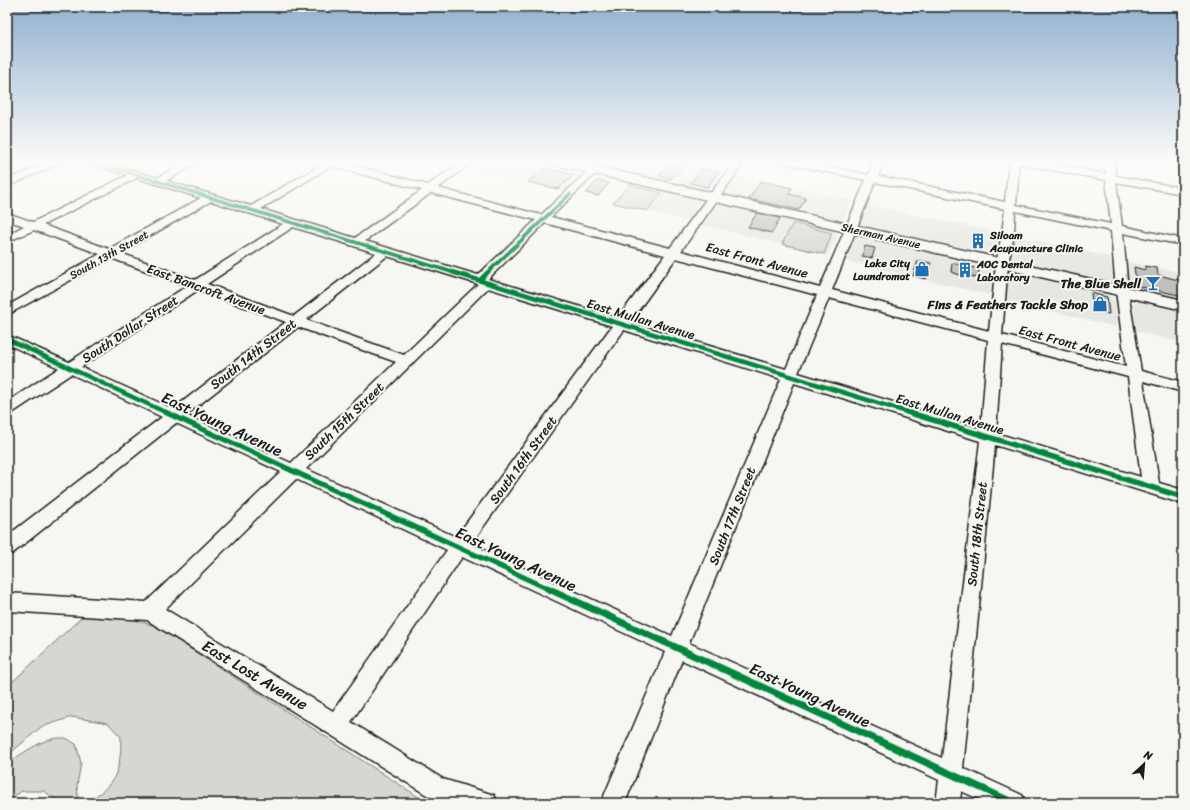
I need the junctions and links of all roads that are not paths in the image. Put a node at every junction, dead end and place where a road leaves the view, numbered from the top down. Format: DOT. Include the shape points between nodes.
graph roads {
  1 [pos="714,198"];
  2 [pos="88,199"];
  3 [pos="208,199"];
  4 [pos="217,199"];
  5 [pos="270,199"];
  6 [pos="416,199"];
  7 [pos="470,199"];
  8 [pos="564,199"];
  9 [pos="718,199"];
  10 [pos="862,199"];
  11 [pos="971,199"];
  12 [pos="1011,199"];
  13 [pos="1113,199"];
  14 [pos="1010,207"];
  15 [pos="252,210"];
  16 [pos="7,216"];
  17 [pos="543,219"];
  18 [pos="293,222"];
  19 [pos="33,226"];
  20 [pos="1116,228"];
  21 [pos="850,229"];
  22 [pos="7,238"];
  23 [pos="357,242"];
  24 [pos="1183,242"];
  25 [pos="386,251"];
  26 [pos="674,253"];
  27 [pos="111,254"];
  28 [pos="1002,264"];
  29 [pos="484,281"];
  30 [pos="196,285"];
  31 [pos="1122,291"];
  32 [pos="824,292"];
  33 [pos="1183,305"];
  34 [pos="7,311"];
  35 [pos="295,321"];
  36 [pos="622,325"];
  37 [pos="996,338"];
  38 [pos="7,339"];
  39 [pos="406,361"];
  40 [pos="70,368"];
  41 [pos="1136,375"];
  42 [pos="790,376"];
  43 [pos="1183,387"];
  44 [pos="7,410"];
  45 [pos="174,416"];
  46 [pos="987,436"];
  47 [pos="293,471"];
  48 [pos="1151,487"];
  49 [pos="1183,497"];
  50 [pos="7,547"];
  51 [pos="459,547"];
  52 [pos="7,602"];
  53 [pos="150,611"];
  54 [pos="678,648"];
  55 [pos="336,724"];
  56 [pos="951,774"];
  57 [pos="486,803"];
  58 [pos="613,803"];
  59 [pos="948,803"];
  60 [pos="1014,803"];
  1 -- 26 [label="street, South 16th Street"];
  2 -- 19 [label="street"];
  3 -- 27 [label="street, South 13th Street"];
  4 -- 15 [label="street, East Mullan Avenue"];
  5 -- 15 [label="street"];
  6 -- 23 [label="street"];
  7 -- 17 [label="street, East Front Avenue"];
  8 -- 17 [label="street, South 15th Street"];
  9 -- 21 [label="main road, Sherman Avenue"];
  10 -- 21 [label="street, South 17th Street"];
  11 -- 14 [label="street"];
  12 -- 14 [label="street, South 18th Street"];
  13 -- 20 [label="street"];
  14 -- 20 [label="street"];
  14 -- 28 [label="street, South 18th Street"];
  15 -- 18 [label="street, East Mullan Avenue"];
  16 -- 19 [label="street, East Bancroft Avenue"];
  17 -- 26 [label="street, East Front Avenue"];
  17 -- 29 [label="street, South 15th Street"];
  18 -- 23 [label="street, East Mullan Avenue"];
  18 -- 30 [label="street, South Dollar Street"];
  19 -- 22 [label="street"];
  19 -- 27 [label="street, East Bancroft Avenue"];
  20 -- 24 [label="street"];
  20 -- 31 [label="street"];
  21 -- 28 [label="main road, Sherman Avenue"];
  21 -- 32 [label="street, South 17th Street"];
  23 -- 25 [label="street, East Mullan Avenue"];
  25 -- 29 [label="street, East Mullan Avenue"];
  25 -- 35 [label="street, South 14th Street"];
  26 -- 32 [label="street, East Front Avenue"];
  26 -- 36 [label="street, South 16th Street"];
  27 -- 30 [label="street, East Bancroft Avenue"];
  27 -- 34 [label="street, South 13th Street"];
  28 -- 31 [label="main road, Sherman Avenue"];
  28 -- 37 [label="street, South 18th Street"];
  29 -- 36 [label="street, East Mullan Avenue"];
  29 -- 39 [label="street, South 15th Street"];
  30 -- 35 [label="street, East Bancroft Avenue"];
  30 -- 40 [label="street, South Dollar Street"];
  31 -- 33 [label="main road, Sherman Avenue"];
  31 -- 41 [label="street"];
  32 -- 37 [label="street, East Front Avenue"];
  32 -- 42 [label="street, South 17th Street"];
  35 -- 39 [label="street, East Bancroft Avenue"];
  35 -- 45 [label="street, South 14th Street"];
  36 -- 42 [label="street, East Mullan Avenue"];
  36 -- 51 [label="street, South 16th Street"];
  37 -- 41 [label="street, East Front Avenue"];
  37 -- 46 [label="street, South 18th Street"];
  38 -- 40 [label="street, East Young Avenue"];
  39 -- 47 [label="street, South 15th Street"];
  40 -- 44 [label="street, South Dollar Street"];
  40 -- 45 [label="street, East Young Avenue"];
  41 -- 43 [label="street, East Front Avenue"];
  41 -- 48 [label="street"];
  42 -- 46 [label="street, East Mullan Avenue"];
  42 -- 54 [label="street, South 17th Street"];
  45 -- 47 [label="street, East Young Avenue"];
  45 -- 50 [label="street, South 14th Street"];
  46 -- 48 [label="street, East Mullan Avenue"];
  46 -- 56 [label="street, South 18th Street"];
  47 -- 51 [label="street, East Young Avenue"];
  47 -- 53 [label="street, South 15th Street"];
  48 -- 49 [label="street, East Mullan Avenue"];
  51 -- 54 [label="street, East Young Avenue"];
  51 -- 55 [label="street, South 16th Street"];
  52 -- 53 [label="street, East Lost Avenue"];
  53 -- 55 [label="street, East Lost Avenue"];
  54 -- 56 [label="street, East Young Avenue"];
  54 -- 58 [label="street, South 17th Street"];
  55 -- 57 [label="street, East Lost Avenue" via="438,789"];
  56 -- 59 [label="street, South 18th Street"];
  56 -- 60 [label="street, East Young Avenue"];
}
